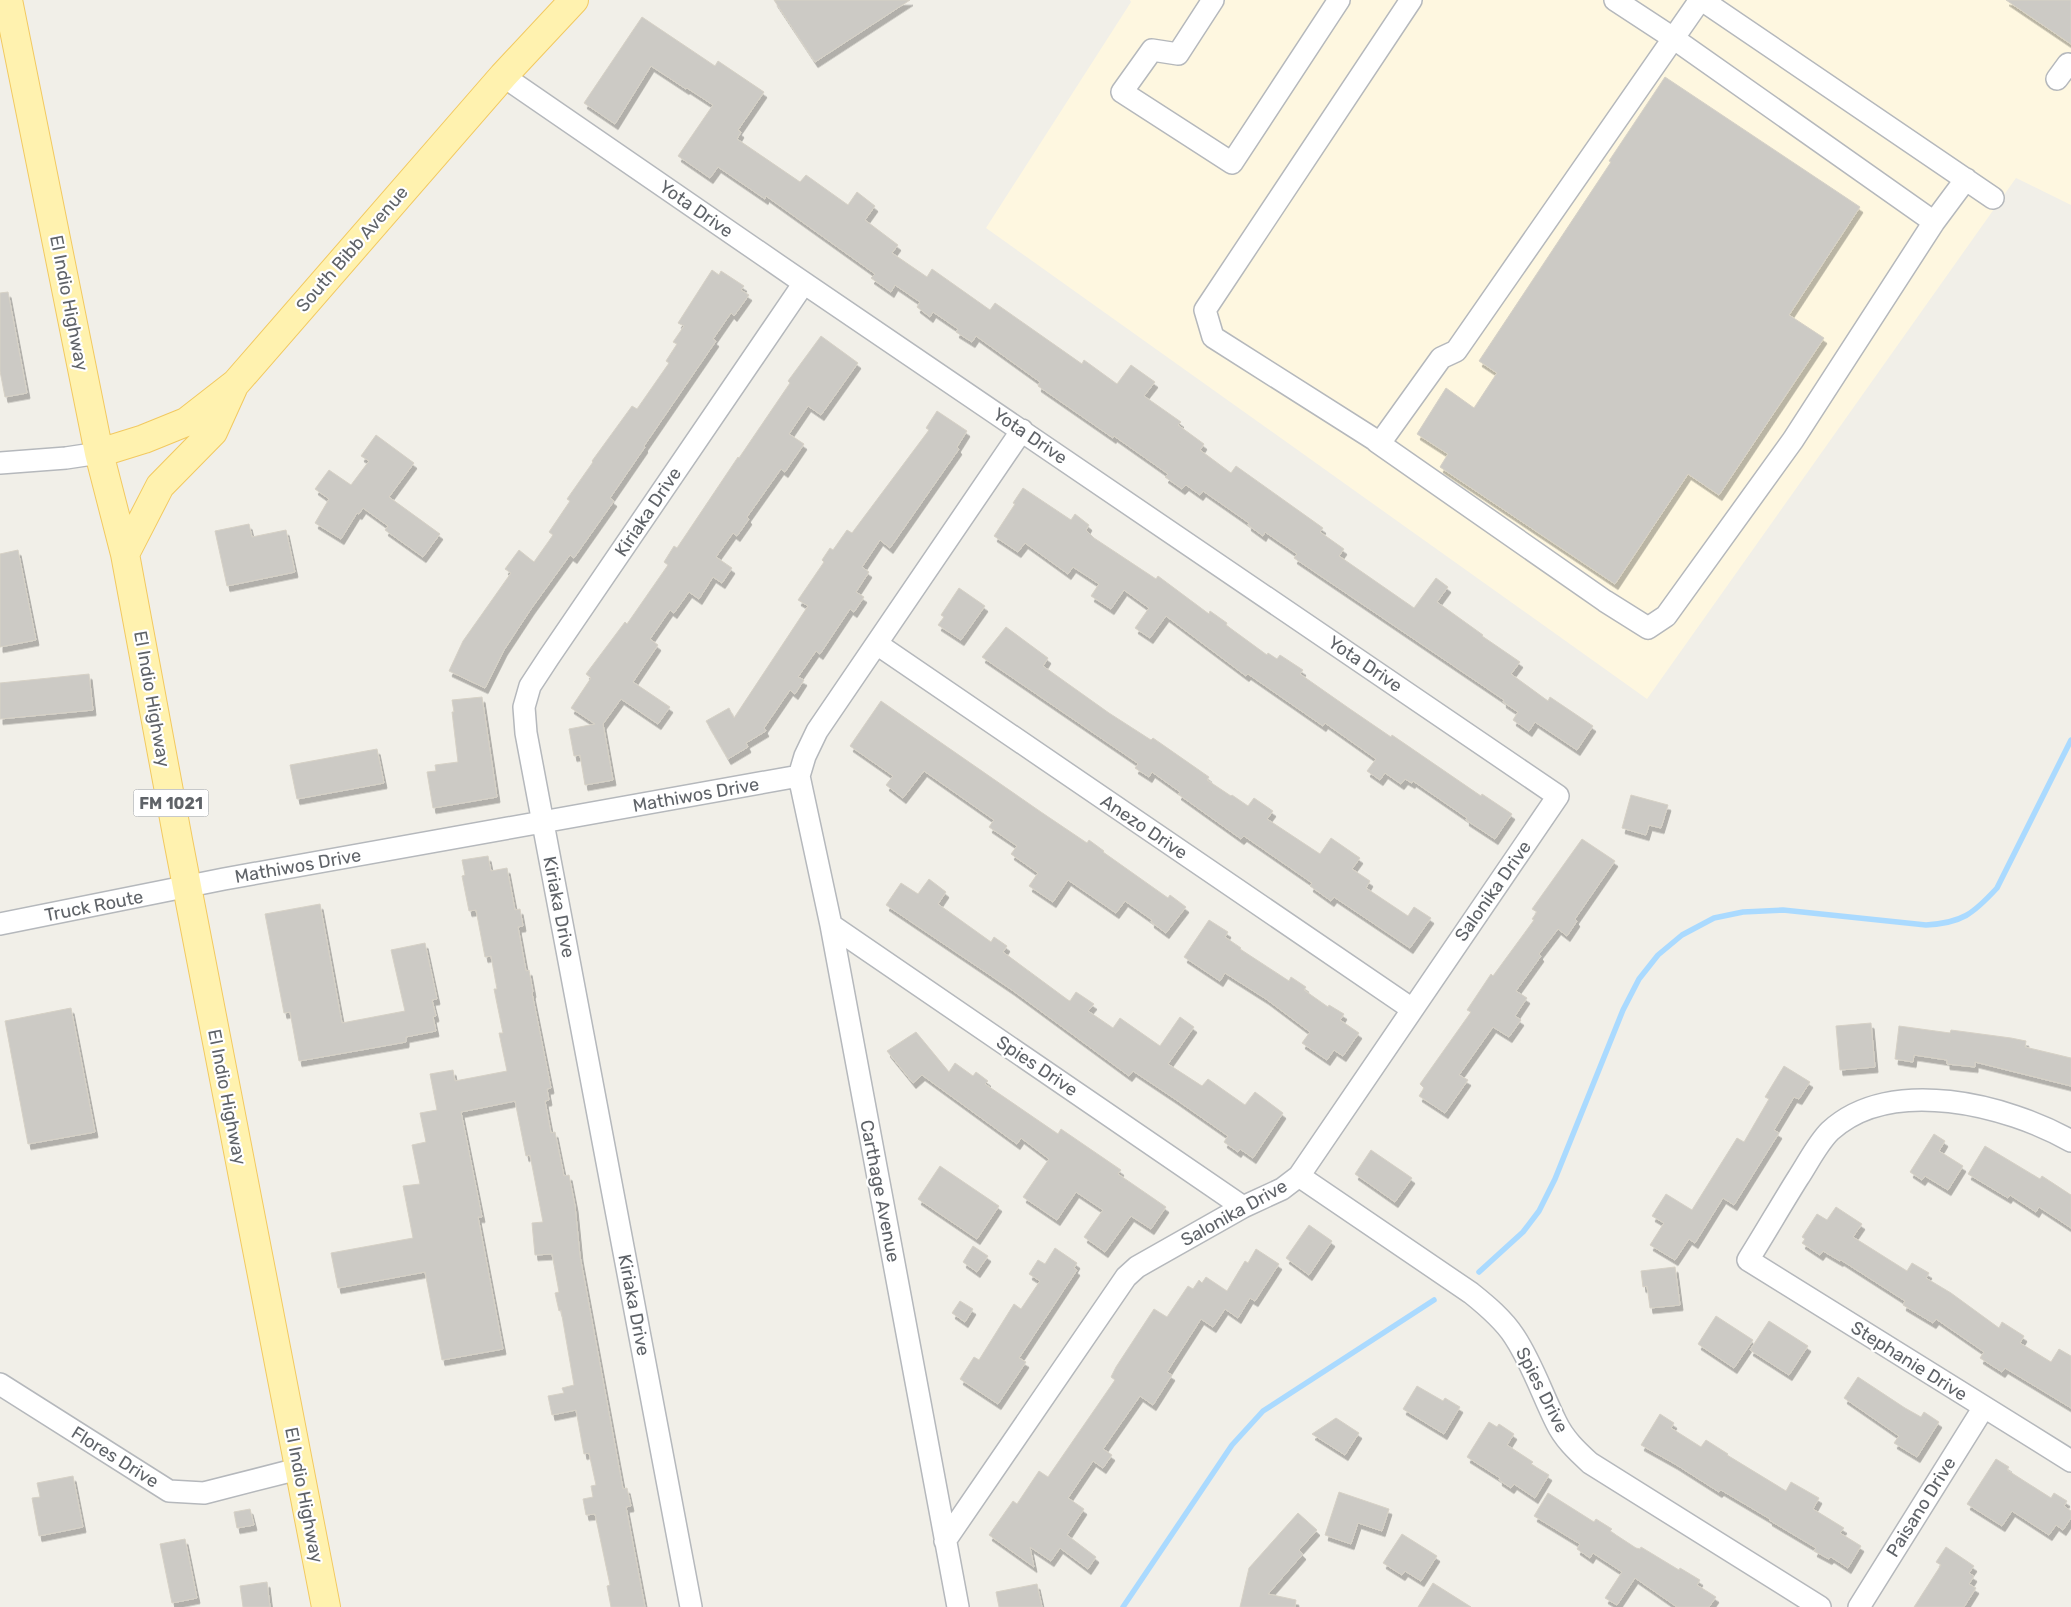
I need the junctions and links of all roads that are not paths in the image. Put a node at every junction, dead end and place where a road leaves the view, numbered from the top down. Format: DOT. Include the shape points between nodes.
graph roads {
  1 [pos="8,0"];
  2 [pos="574,0"];
  3 [pos="1213,0"];
  4 [pos="1338,0"];
  5 [pos="1615,0"];
  6 [pos="1701,0"];
  7 [pos="1404,3"];
  8 [pos="1673,38"];
  9 [pos="503,76"];
  10 [pos="1966,179"];
  11 [pos="1993,198"];
  12 [pos="1934,222"];
  13 [pos="804,283"];
  14 [pos="236,383"];
  15 [pos="1022,430"];
  16 [pos="1377,442"];
  17 [pos="99,453"];
  18 [pos="0,463"];
  19 [pos="126,554"];
  20 [pos="877,644"];
  21 [pos="799,776"];
  22 [pos="1558,796"];
  23 [pos="543,823"];
  24 [pos="188,887"];
  25 [pos="0,924"];
  26 [pos="831,925"];
  27 [pos="1412,1009"];
  28 [pos="2071,1142"];
  29 [pos="1299,1176"];
  30 [pos="1243,1207"];
  31 [pos="0,1384"];
  32 [pos="1984,1408"];
  33 [pos="2071,1461"];
  34 [pos="298,1469"];
  35 [pos="945,1541"];
  36 [pos="326,1607"];
  37 [pos="691,1607"];
  38 [pos="958,1607"];
  39 [pos="1820,1607"];
  40 [pos="1859,1607"];
  1 -- 17 [label="main road, El Indio Highway / FM 1021"];
  2 -- 9 [label="main road, South Bibb Avenue"];
  3 -- 4 [label="street" via="1178,54 1152,50 1122,92 1232,163"];
  5 -- 8 [label="street"];
  6 -- 8 [label="street"];
  6 -- 10 [label="street"];
  7 -- 16 [label="street" via="1206,310 1213,337"];
  8 -- 12 [label="street"];
  8 -- 16 [label="street" via="1456,352 1441,358 1380,443"];
  9 -- 13 [label="street, Yota Drive"];
  9 -- 14 [label="main road, South Bibb Avenue"];
  10 -- 11 [label="street"];
  10 -- 12 [label="street"];
  12 -- 16 [label="street" via="1793,440 1666,616 1648,628"];
  13 -- 15 [label="street, Yota Drive"];
  13 -- 23 [label="street, Kiriaka Drive" via="530,686 524,707 526,733"];
  14 -- 17 [label="main road, South Bibb Avenue" via="186,422"];
  14 -- 19 [label="main road" via="213,432 160,486"];
  15 -- 20 [label="street"];
  15 -- 22 [label="street, Yota Drive"];
  17 -- 18 [label="street"];
  17 -- 19 [label="main road, El Indio Highway / FM 1021"];
  19 -- 24 [label="main road, El Indio Highway / FM 1021"];
  20 -- 21 [label="street" via="817,730"];
  20 -- 27 [label="street, Anezo Drive"];
  21 -- 23 [label="street, Mathiwos Drive"];
  21 -- 26 [label="street, Carthage Avenue"];
  22 -- 27 [label="street, Salonika Drive"];
  23 -- 24 [label="street, Mathiwos Drive"];
  23 -- 37 [label="street, Kiriaka Drive"];
  24 -- 25 [label="street, Truck Route"];
  24 -- 34 [label="main road, El Indio Highway / FM 1021"];
  26 -- 30 [label="street, Spies Drive"];
  26 -- 35 [label="street, Carthage Avenue"];
  27 -- 29 [label="street, Salonika Drive"];
  28 -- 32 [label="street, Stephanie Drive" via="2011,1115 1969,1104 1926,1100 1881,1105 1849,1117 1829,1132 1748,1260"];
  29 -- 30 [label="street, Salonika Drive" via="1282,1189"];
  29 -- 39 [label="street, Spies Drive" via="1471,1292 1492,1310 1532,1367 1557,1424 1573,1447 1590,1463"];
  30 -- 35 [label="street, Salonika Drive" via="1137,1267 1126,1277"];
  31 -- 34 [label="street, Flores Drive" via="169,1491 204,1493"];
  32 -- 33 [label="street, Stephanie Drive"];
  32 -- 40 [label="street, Paisano Drive"];
  34 -- 36 [label="main road, El Indio Highway / FM 1021"];
  35 -- 38 [label="street, Carthage Avenue"];
}
